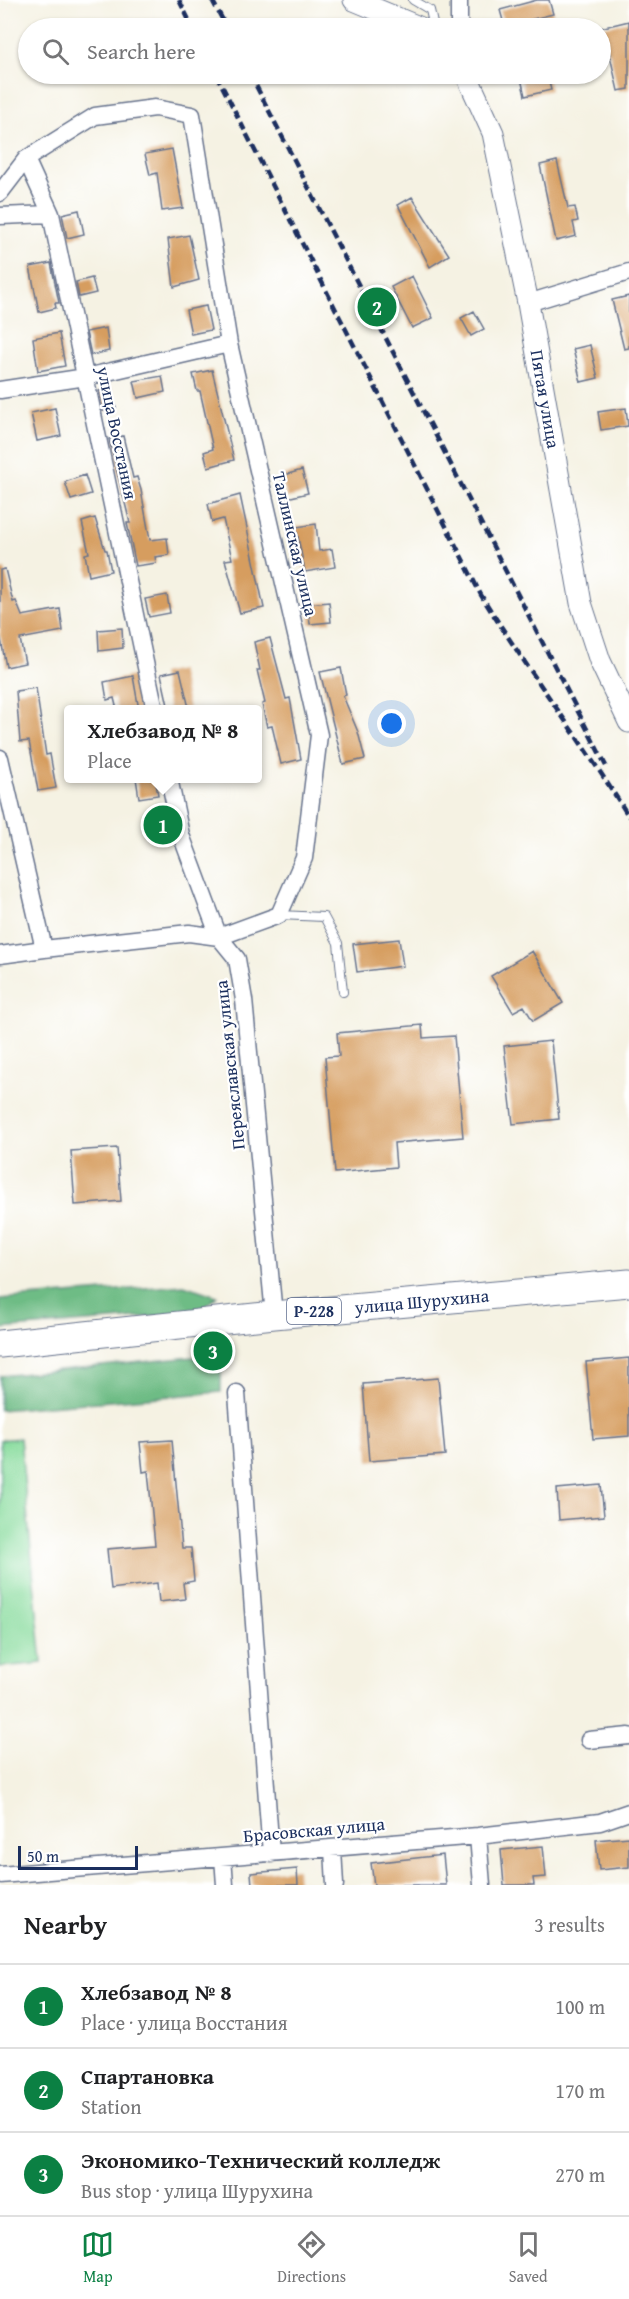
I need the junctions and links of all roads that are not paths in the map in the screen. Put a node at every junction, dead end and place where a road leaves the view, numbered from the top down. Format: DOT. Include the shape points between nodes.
graph roads {
  1 [pos="354,0"];
  2 [pos="413,0"];
  3 [pos="459,0"];
  4 [pos="398,18"];
  5 [pos="432,18"];
  6 [pos="459,18"];
  7 [pos="471,84"];
  8 [pos="26,159"];
  9 [pos="0,193"];
  10 [pos="51,214"];
  11 [pos="0,216"];
  12 [pos="629,272"];
  13 [pos="528,303"];
  14 [pos="229,344"];
  15 [pos="86,377"];
  16 [pos="0,390"];
  17 [pos="154,705"];
  18 [pos="629,722"];
  19 [pos="0,758"];
  20 [pos="171,783"];
  21 [pos="279,915"];
  22 [pos="219,937"];
  23 [pos="44,949"];
  24 [pos="0,955"];
  25 [pos="343,992"];
  26 [pos="629,1283"];
  27 [pos="274,1315"];
  28 [pos="0,1344"];
  29 [pos="237,1393"];
  30 [pos="629,1736"];
  31 [pos="589,1740"];
  32 [pos="629,1812"];
  33 [pos="478,1836"];
  34 [pos="333,1849"];
  35 [pos="271,1854"];
  36 [pos="223,1857"];
  37 [pos="0,1875"];
  38 [pos="225,1885"];
  39 [pos="335,1885"];
  40 [pos="482,1885"];
  1 -- 4 [label="street"];
  2 -- 5 [label="lane" via="430,10"];
  3 -- 6 [label="street"];
  7 -- 13 [label="street, Пятая улица" via="493,133"];
  8 -- 9 [label="street"];
  8 -- 10 [label="street, улица Восстания"];
  8 -- 14 [label="street, Таллинская улица" via="94,116 154,108 192,115"];
  10 -- 11 [label="street"];
  10 -- 15 [label="street, улица Восстания"];
  12 -- 13 [label="street"];
  13 -- 18 [label="street, Пятая улица" via="581,603 600,661"];
  14 -- 15 [label="street"];
  14 -- 21 [label="street, Таллинская улица" via="319,735 304,858"];
  15 -- 16 [label="street"];
  15 -- 17 [label="street, улица Восстания"];
  19 -- 23 [label="street"];
  20 -- 22 [label="street" via="181,835"];
  21 -- 22 [label="street"];
  21 -- 25 [label="lane" via="324,917 338,943"];
  22 -- 23 [label="street" via="189,933"];
  22 -- 27 [label="street, Переяславская улица" via="237,959 244,1000"];
  23 -- 24 [label="street"];
  26 -- 27 [label="highway, улица Шурухина / Р-228"];
  27 -- 28 [label="highway, улица Шурухина / Р-228"];
  29 -- 35 [label="street"];
  30 -- 31 [label="street"];
  32 -- 33 [label="street, Брасовская улица" via="600,1822"];
  33 -- 34 [label="street, Брасовская улица"];
  33 -- 40 [label="street"];
  34 -- 35 [label="street, Брасовская улица"];
  34 -- 39 [label="street"];
  35 -- 36 [label="street, Брасовская улица"];
  36 -- 37 [label="street, Брасовская улица"];
  36 -- 38 [label="street"];
}
